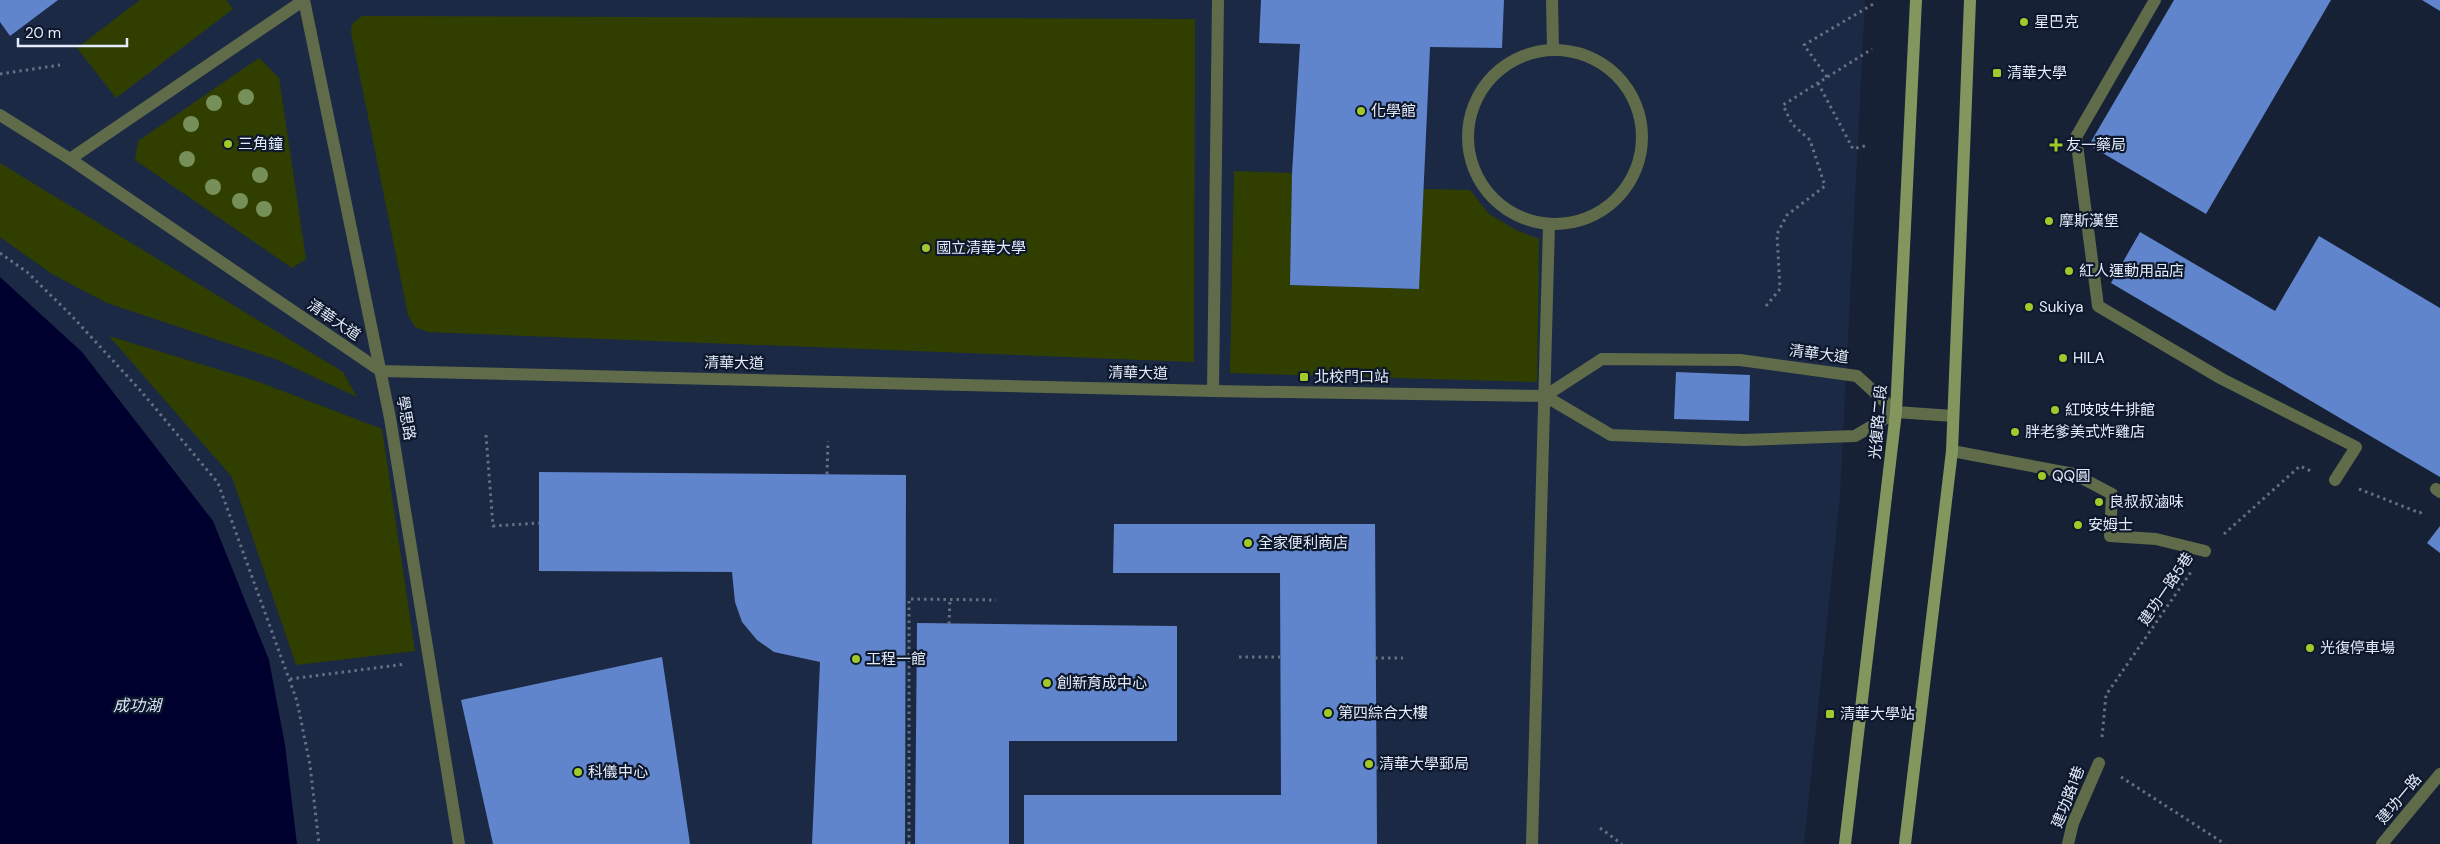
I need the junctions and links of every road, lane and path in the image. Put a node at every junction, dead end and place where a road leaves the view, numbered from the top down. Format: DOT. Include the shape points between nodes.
graph roads {
  1 [pos="304,0"];
  2 [pos="1218,0"];
  3 [pos="1552,0"];
  4 [pos="1916,0"];
  5 [pos="1970,0"];
  6 [pos="2155,0"];
  7 [pos="1875,3"];
  8 [pos="1553,49"];
  9 [pos="1872,49"];
  10 [pos="60,66"];
  11 [pos="0,74"];
  12 [pos="1827,77"];
  13 [pos="1818,83"];
  14 [pos="0,115"];
  15 [pos="1868,145"];
  16 [pos="70,159"];
  17 [pos="1549,225"];
  18 [pos="0,253"];
  19 [pos="1766,306"];
  20 [pos="381,371"];
  21 [pos="1213,391"];
  22 [pos="1545,396"];
  23 [pos="1896,412"];
  24 [pos="1953,416"];
  25 [pos="486,435"];
  26 [pos="828,441"];
  27 [pos="1952,451"];
  28 [pos="827,474"];
  29 [pos="2335,480"];
  30 [pos="2438,490"];
  31 [pos="539,524"];
  32 [pos="2205,551"];
  33 [pos="950,599"];
  34 [pos="996,600"];
  35 [pos="949,624"];
  36 [pos="1239,657"];
  37 [pos="1280,657"];
  38 [pos="1375,658"];
  39 [pos="1403,658"];
  40 [pos="430,661"];
  41 [pos="290,679"];
  42 [pos="2099,763"];
  43 [pos="1376,768"];
  44 [pos="1405,769"];
  45 [pos="2440,774"];
  46 [pos="1600,828"];
  47 [pos="319,844"];
  48 [pos="458,844"];
  49 [pos="909,844"];
  50 [pos="1532,844"];
  51 [pos="1622,844"];
  52 [pos="1845,844"];
  53 [pos="1905,844"];
  54 [pos="2068,844"];
  55 [pos="2225,844"];
  56 [pos="2382,844"];
  1 -- 16 [label="street"];
  1 -- 20 [label="street, 學思路"];
  2 -- 21 [label="street"];
  3 -- 8 [label="street"];
  4 -- 23 [label="main road, 光復路二段"];
  5 -- 24 [label="main road"];
  6 -- 29 [label="street" via="2076,137 2098,306 2222,379 2356,447"];
  7 -- 12 [label="path" via="1804,45"];
  8 -- 17 [label="street" via="1530,52 1498,69 1480,92 1469,120 1468,149 1478,178 1495,201 1521,218"];
  8 -- 17 [label="street" via="1581,53 1606,66 1627,86 1639,111 1643,139 1638,167 1625,192 1603,211 1577,222"];
  9 -- 12 [label="path"];
  10 -- 11 [label="path"];
  12 -- 13 [label="path"];
  13 -- 15 [label="path" via="1853,149"];
  13 -- 19 [label="path" via="1783,105 1792,124 1810,140 1825,186 1787,215 1777,234 1780,289"];
  14 -- 16 [label="street, 清華大道"];
  16 -- 20 [label="street, 清華大道"];
  17 -- 22 [label="street"];
  18 -- 41 [label="path" via="27,272 70,314 140,390 218,483"];
  20 -- 21 [label="street, 清華大道"];
  20 -- 40 [label="street, 學思路"];
  21 -- 22 [label="street, 清華大道"];
  22 -- 23 [label="street, 清華大道" via="1611,435 1743,440 1855,436"];
  22 -- 23 [label="street, 清華大道" via="1602,359 1740,360 1857,376"];
  22 -- 50 [label="street"];
  23 -- 24 [label="street"];
  23 -- 52 [label="main road, 光復路二段"];
  24 -- 27 [label="main road"];
  25 -- 31 [label="path" via="492,526"];
  26 -- 28 [label="path"];
  27 -- 32 [label="street" via="2074,474 2112,494 2110,536 2156,539"];
  27 -- 53 [label="main road"];
  29 -- 30 [label="path, 建功一路5巷" via="2420,513"];
  29 -- 32 [label="path, 建功一路5巷" via="2300,466"];
  32 -- 42 [label="path, 建功一路5巷" via="2106,695"];
  33 -- 34 [label="path"];
  33 -- 35 [label="path"];
  33 -- 49 [label="path" via="909,599"];
  36 -- 37 [label="path"];
  38 -- 39 [label="path"];
  40 -- 41 [label="path"];
  40 -- 48 [label="street, 學思路"];
  41 -- 47 [label="path" via="310,765"];
  42 -- 54 [label="street, 建功路1巷" via="2073,823"];
  42 -- 55 [label="path"];
  43 -- 44 [label="path"];
  45 -- 56 [label="street, 建功一路"];
  46 -- 51 [label="path"];
}
